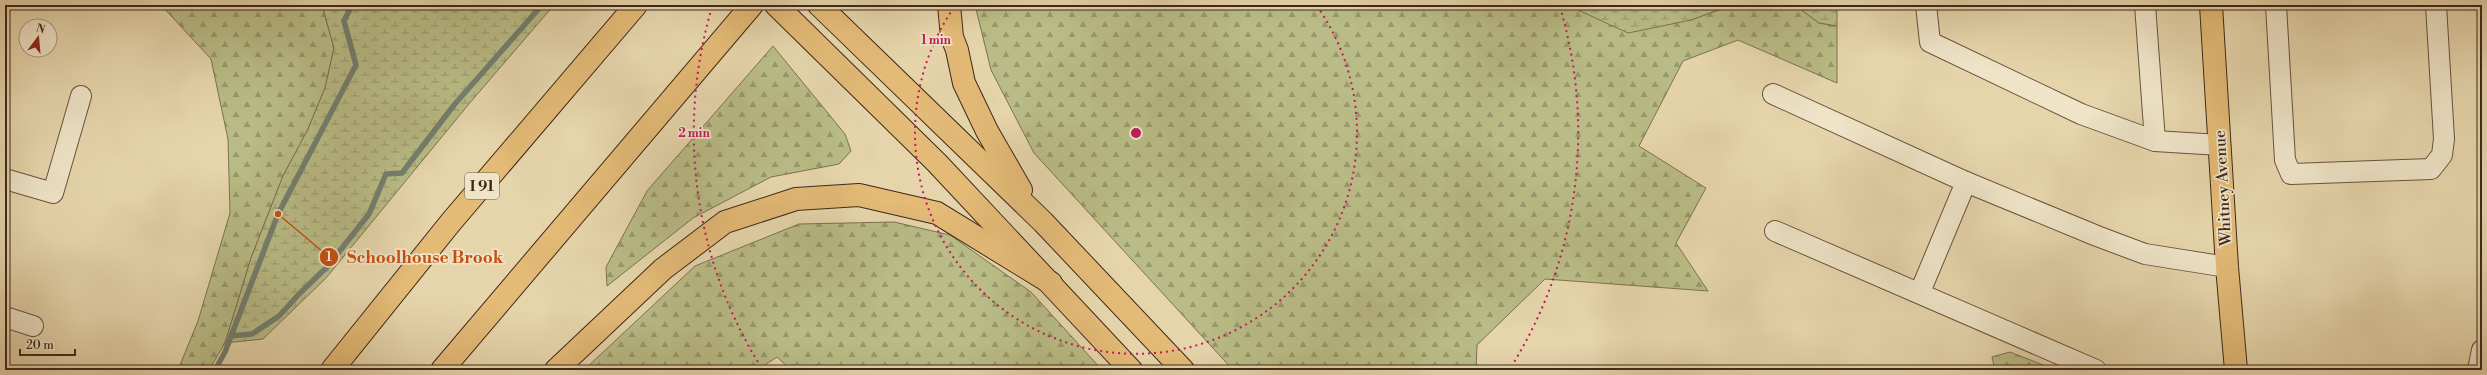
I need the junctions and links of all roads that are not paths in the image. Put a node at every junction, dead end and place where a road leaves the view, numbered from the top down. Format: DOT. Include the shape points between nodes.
graph roads {
  1 [pos="636,5"];
  2 [pos="776,5"];
  3 [pos="819,5"];
  4 [pos="949,5"];
  5 [pos="1926,5"];
  6 [pos="2145,5"];
  7 [pos="2212,5"];
  8 [pos="2276,5"];
  9 [pos="2436,5"];
  10 [pos="747,11"];
  11 [pos="1773,94"];
  12 [pos="81,96"];
  13 [pos="2155,141"];
  14 [pos="2220,145"];
  15 [pos="5,179"];
  16 [pos="1966,182"];
  17 [pos="1035,213"];
  18 [pos="1775,231"];
  19 [pos="2227,268"];
  20 [pos="1051,283"];
  21 [pos="1920,292"];
  22 [pos="5,317"];
  23 [pos="33,326"];
  24 [pos="2482,350"];
  25 [pos="332,370"];
  26 [pos="442,370"];
  27 [pos="556,370"];
  28 [pos="1131,370"];
  29 [pos="1183,370"];
  30 [pos="2096,370"];
  31 [pos="2236,370"];
  32 [pos="2478,370"];
  1 -- 25 [label="main road, I 91" via="451,222"];
  2 -- 20 [label="main road" via="937,163"];
  3 -- 17 [label="main road"];
  4 -- 17 [label="main road" via="952,37 964,82 986,131"];
  5 -- 13 [label="street" via="1930,42 2081,114"];
  6 -- 13 [label="street"];
  7 -- 14 [label="main road, Whitney Avenue"];
  8 -- 9 [label="street" via="2284,160 2290,174 2431,169 2442,155 2444,139"];
  10 -- 26 [label="main road"];
  11 -- 16 [label="street"];
  12 -- 15 [label="street" via="53,193"];
  13 -- 14 [label="street"];
  14 -- 19 [label="main road, Whitney Avenue"];
  16 -- 19 [label="street" via="2145,254"];
  16 -- 21 [label="street"];
  17 -- 29 [label="main road"];
  18 -- 21 [label="street"];
  19 -- 31 [label="main road, Whitney Avenue"];
  20 -- 27 [label="main road" via="937,213 859,195 796,199 725,222 663,269"];
  20 -- 28 [label="main road"];
  21 -- 30 [label="street"];
  22 -- 23 [label="street"];
  24 -- 32 [label="street"];
}
